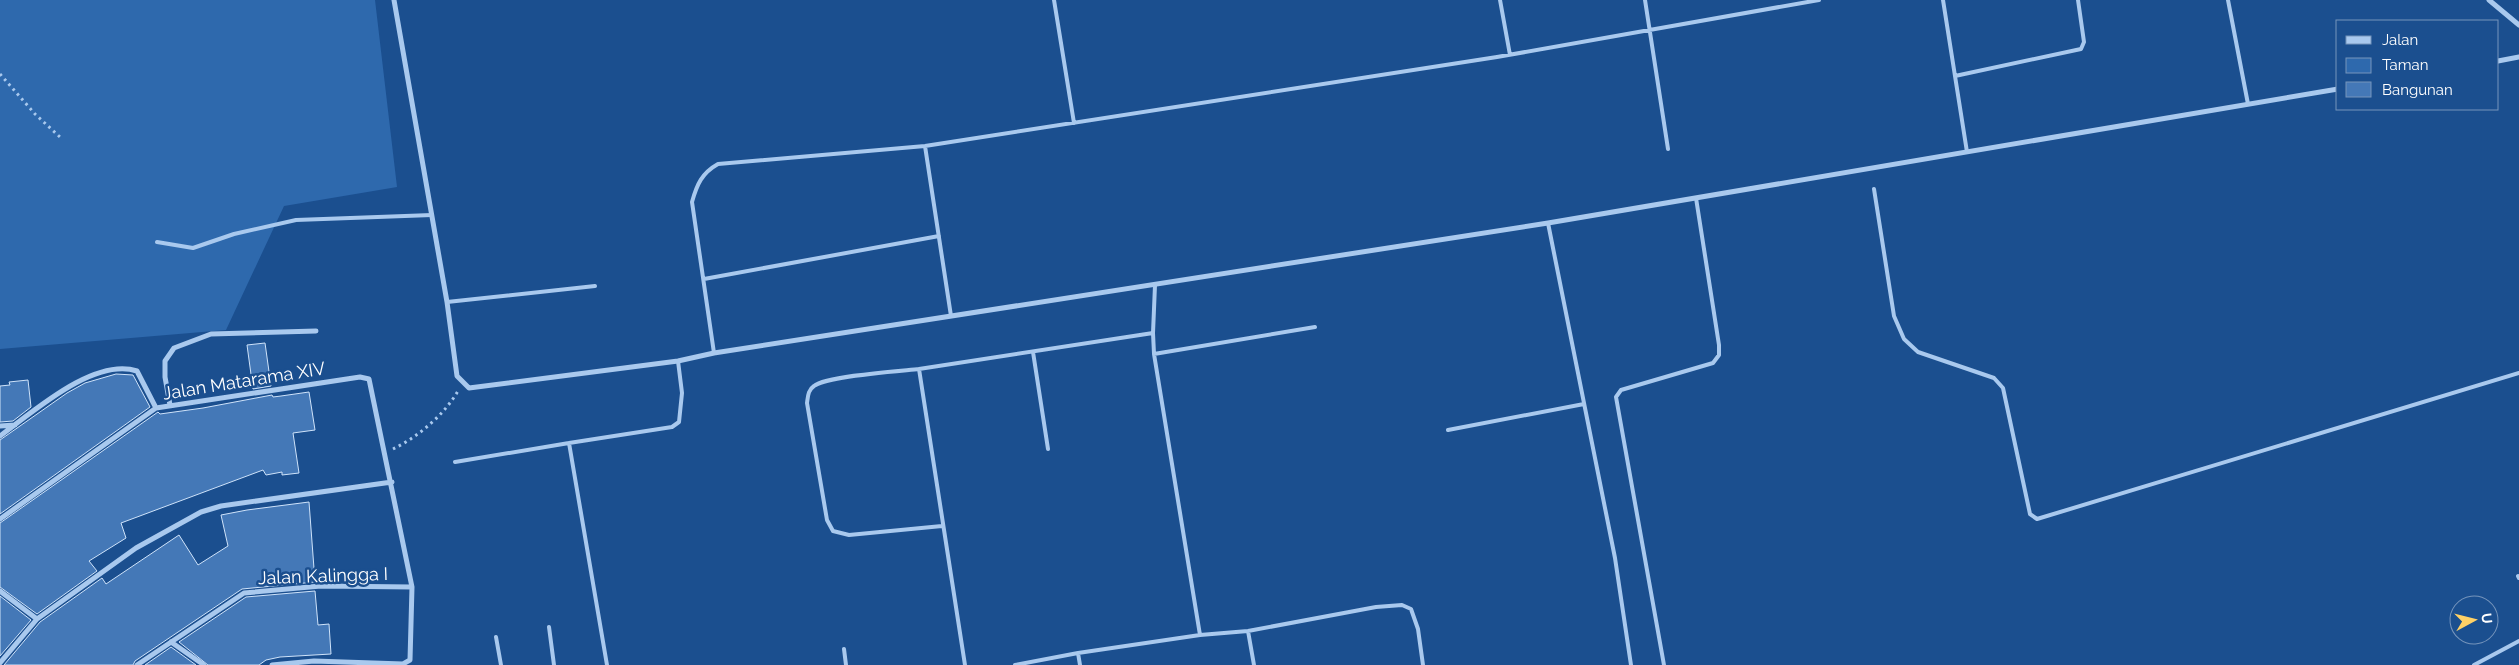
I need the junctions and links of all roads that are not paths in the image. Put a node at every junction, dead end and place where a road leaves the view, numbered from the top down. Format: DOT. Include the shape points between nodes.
graph roads {
  1 [pos="394,0"];
  2 [pos="1054,0"];
  3 [pos="1500,0"];
  4 [pos="1645,0"];
  5 [pos="1819,0"];
  6 [pos="1943,0"];
  7 [pos="2078,0"];
  8 [pos="2228,0"];
  9 [pos="2489,0"];
  10 [pos="2519,25"];
  11 [pos="1650,30"];
  12 [pos="1510,55"];
  13 [pos="2519,57"];
  14 [pos="2499,61"];
  15 [pos="1955,76"];
  16 [pos="2336,89"];
  17 [pos="2248,104"];
  18 [pos="1074,123"];
  19 [pos="925,146"];
  20 [pos="1668,150"];
  21 [pos="1967,152"];
  22 [pos="1874,189"];
  23 [pos="1696,198"];
  24 [pos="432,215"];
  25 [pos="1548,223"];
  26 [pos="939,236"];
  27 [pos="156,242"];
  28 [pos="704,279"];
  29 [pos="1155,285"];
  30 [pos="595,286"];
  31 [pos="447,302"];
  32 [pos="951,318"];
  33 [pos="1315,327"];
  34 [pos="316,331"];
  35 [pos="1154,333"];
  36 [pos="1033,352"];
  37 [pos="714,353"];
  38 [pos="1154,354"];
  39 [pos="678,361"];
  40 [pos="919,369"];
  41 [pos="2519,372"];
  42 [pos="1584,404"];
  43 [pos="170,406"];
  44 [pos="156,408"];
  45 [pos="16,424"];
  46 [pos="0,426"];
  47 [pos="1448,430"];
  48 [pos="0,436"];
  49 [pos="569,443"];
  50 [pos="1048,449"];
  51 [pos="455,462"];
  52 [pos="392,482"];
  53 [pos="0,518"];
  54 [pos="942,526"];
  55 [pos="412,587"];
  56 [pos="0,590"];
  57 [pos="37,619"];
  58 [pos="549,627"];
  59 [pos="1248,631"];
  60 [pos="1200,635"];
  61 [pos="496,637"];
  62 [pos="2519,641"];
  63 [pos="171,642"];
  64 [pos="844,649"];
  65 [pos="1078,653"];
  66 [pos="0,663"];
  67 [pos="314,663"];
  68 [pos="396,664"];
  69 [pos="137,665"];
  70 [pos="204,665"];
  71 [pos="272,665"];
  72 [pos="500,665"];
  73 [pos="554,665"];
  74 [pos="607,665"];
  75 [pos="846,665"];
  76 [pos="965,665"];
  77 [pos="1015,665"];
  78 [pos="1080,665"];
  79 [pos="1254,665"];
  80 [pos="1424,665"];
  81 [pos="1632,665"];
  82 [pos="1664,665"];
  83 [pos="2474,665"];
  1 -- 24 [label="street"];
  2 -- 18 [label="lane"];
  3 -- 12 [label="lane"];
  4 -- 11 [label="lane"];
  5 -- 11 [label="lane"];
  6 -- 15 [label="lane"];
  7 -- 15 [label="lane" via="2084,42 2081,49"];
  8 -- 17 [label="lane"];
  9 -- 10 [label="street"];
  11 -- 12 [label="lane"];
  11 -- 20 [label="lane"];
  12 -- 18 [label="lane"];
  13 -- 14 [label="street"];
  15 -- 21 [label="lane"];
  16 -- 17 [label="street"];
  17 -- 21 [label="street"];
  18 -- 19 [label="lane"];
  19 -- 26 [label="lane"];
  19 -- 28 [label="lane" via="718,164 708,170 700,178 692,202"];
  21 -- 23 [label="street"];
  22 -- 41 [label="lane" via="1894,316 1904,339 1918,352 1994,378 2003,388 2030,514 2037,519"];
  23 -- 25 [label="street"];
  23 -- 82 [label="lane" via="1719,355 1713,363 1621,390 1616,397"];
  24 -- 27 [label="lane" via="296,220 234,234 193,248"];
  24 -- 31 [label="street"];
  25 -- 29 [label="street"];
  25 -- 42 [label="lane"];
  26 -- 28 [label="lane"];
  26 -- 32 [label="lane"];
  28 -- 37 [label="lane"];
  29 -- 32 [label="street"];
  29 -- 35 [label="lane"];
  30 -- 31 [label="lane"];
  31 -- 39 [label="street" via="457,376 469,388"];
  32 -- 37 [label="street"];
  33 -- 38 [label="lane"];
  34 -- 43 [label="street" via="211,334 174,348 165,361"];
  35 -- 36 [label="lane"];
  35 -- 38 [label="lane"];
  36 -- 40 [label="lane"];
  36 -- 50 [label="lane"];
  37 -- 39 [label="street"];
  38 -- 60 [label="lane"];
  39 -- 49 [label="lane" via="682,393 679,422 672,426"];
  40 -- 54 [label="lane"];
  40 -- 54 [label="lane" via="815,384 809,390 807,404 828,520 833,531 849,535"];
  42 -- 47 [label="lane"];
  42 -- 81 [label="lane" via="1615,558"];
  43 -- 44 [label="street, Jalan Matarama XIV"];
  43 -- 52 [label="street, Jalan Matarama XIV" via="360,377 369,379"];
  44 -- 45 [label="street" via="136,371 119,369 80,380"];
  44 -- 53 [label="street, Jalan Matarama XIV"];
  45 -- 46 [label="street"];
  45 -- 48 [label="street"];
  49 -- 51 [label="lane"];
  49 -- 74 [label="lane"];
  52 -- 55 [label="street"];
  52 -- 57 [label="street" via="221,506 201,512 136,548"];
  54 -- 76 [label="lane"];
  55 -- 63 [label="street, Jalan Kalingga I" via="321,586 244,593"];
  55 -- 68 [label="street" via="411,656 407,663"];
  56 -- 57 [label="street"];
  57 -- 66 [label="street"];
  58 -- 73 [label="lane"];
  59 -- 60 [label="lane"];
  59 -- 79 [label="lane"];
  59 -- 80 [label="lane" via="1402,605 1411,609 1414,617"];
  60 -- 65 [label="lane"];
  61 -- 72 [label="lane"];
  62 -- 83 [label="lane"];
  63 -- 69 [label="street, Jalan Kalingga I"];
  63 -- 70 [label="street"];
  64 -- 75 [label="lane"];
  65 -- 77 [label="lane"];
  65 -- 78 [label="lane"];
  67 -- 68 [label="street"];
  67 -- 71 [label="street"];
}
